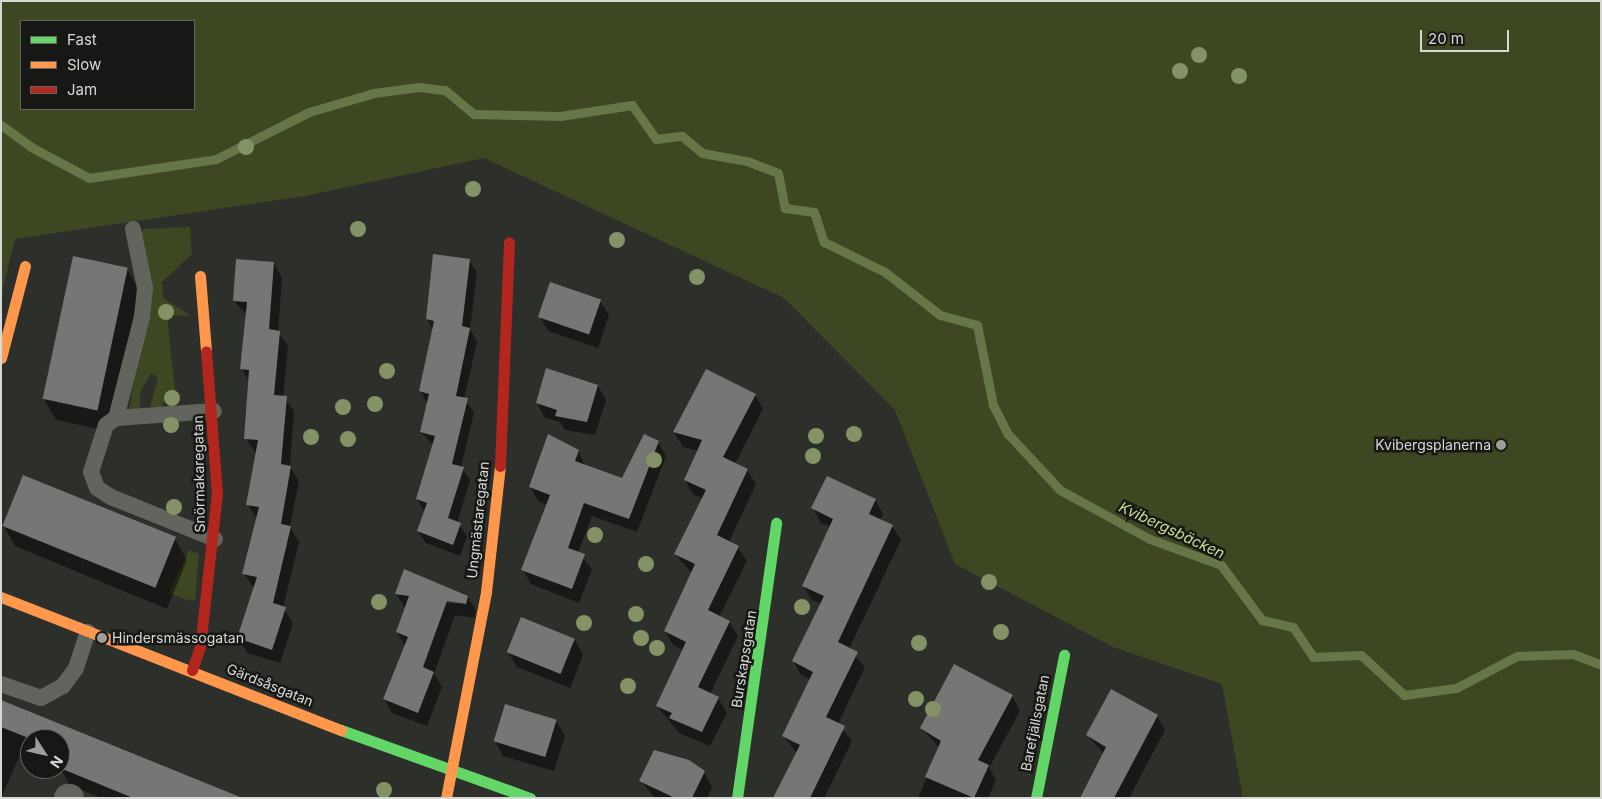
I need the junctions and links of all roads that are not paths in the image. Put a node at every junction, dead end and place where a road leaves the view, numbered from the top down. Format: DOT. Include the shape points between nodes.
graph roads {
  1 [pos="133,229"];
  2 [pos="509,242"];
  3 [pos="25,266"];
  4 [pos="200,276"];
  5 [pos="1,358"];
  6 [pos="214,411"];
  7 [pos="116,418"];
  8 [pos="776,523"];
  9 [pos="215,539"];
  10 [pos="1,597"];
  11 [pos="88,632"];
  12 [pos="1064,655"];
  13 [pos="192,670"];
  14 [pos="1,684"];
  15 [pos="452,773"];
  16 [pos="446,798"];
  17 [pos="530,798"];
  18 [pos="737,798"];
  19 [pos="1036,798"];
  1 -- 7 [label="lane" via="145,288 142,317"];
  2 -- 15 [label="street, Ungmästaregatan" via="494,524 466,711"];
  3 -- 5 [label="street"];
  4 -- 6 [label="street, Snörmakaregatan"];
  6 -- 7 [label="lane"];
  6 -- 9 [label="street, Snörmakaregatan"];
  7 -- 9 [label="lane" via="106,425 91,472 97,488"];
  8 -- 18 [label="street, Burskapsgatan"];
  9 -- 13 [label="street, Snörmakaregatan" via="200,647"];
  10 -- 11 [label="street, Gärdsåsgatan"];
  11 -- 13 [label="street, Gärdsåsgatan"];
  11 -- 14 [label="lane" via="76,668 64,686 41,698"];
  12 -- 19 [label="street, Barefjällsgatan"];
  13 -- 15 [label="street, Gärdsåsgatan"];
  15 -- 16 [label="street, Ungmästaregatan"];
  15 -- 17 [label="street, Gärdsåsgatan"];
}
